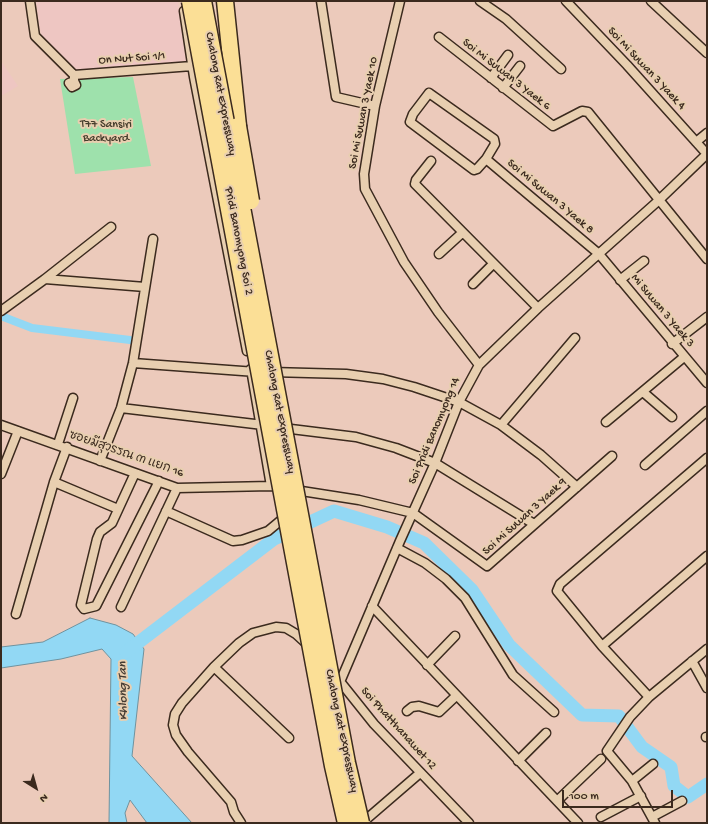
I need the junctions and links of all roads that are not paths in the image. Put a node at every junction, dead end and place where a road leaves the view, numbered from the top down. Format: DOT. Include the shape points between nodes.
graph roads {
  1 [pos="30,1"];
  2 [pos="183,1"];
  3 [pos="190,1"];
  4 [pos="202,1"];
  5 [pos="225,1"];
  6 [pos="320,1"];
  7 [pos="400,1"];
  8 [pos="480,1"];
  9 [pos="566,1"];
  10 [pos="651,1"];
  11 [pos="439,38"];
  12 [pos="707,53"];
  13 [pos="508,55"];
  14 [pos="192,66"];
  15 [pos="520,66"];
  16 [pos="561,69"];
  17 [pos="491,78"];
  18 [pos="503,88"];
  19 [pos="375,106"];
  20 [pos="707,133"];
  21 [pos="696,142"];
  22 [pos="707,154"];
  23 [pos="486,159"];
  24 [pos="431,161"];
  25 [pos="658,201"];
  26 [pos="111,227"];
  27 [pos="462,233"];
  28 [pos="153,239"];
  29 [pos="707,245"];
  30 [pos="699,250"];
  31 [pos="439,254"];
  32 [pos="599,254"];
  33 [pos="707,259"];
  34 [pos="644,260"];
  35 [pos="493,264"];
  36 [pos="44,279"];
  37 [pos="620,280"];
  38 [pos="472,284"];
  39 [pos="145,287"];
  40 [pos="538,308"];
  41 [pos="1,311"];
  42 [pos="707,317"];
  43 [pos="575,338"];
  44 [pos="672,344"];
  45 [pos="684,357"];
  46 [pos="133,364"];
  47 [pos="480,365"];
  48 [pos="251,372"];
  49 [pos="707,383"];
  50 [pos="643,392"];
  51 [pos="73,398"];
  52 [pos="459,402"];
  53 [pos="121,408"];
  54 [pos="707,411"];
  55 [pos="672,417"];
  56 [pos="606,422"];
  57 [pos="1,425"];
  58 [pos="260,425"];
  59 [pos="500,426"];
  60 [pos="283,430"];
  61 [pos="18,431"];
  62 [pos="58,444"];
  63 [pos="67,447"];
  64 [pos="612,456"];
  65 [pos="707,458"];
  66 [pos="100,461"];
  67 [pos="435,463"];
  68 [pos="644,465"];
  69 [pos="135,473"];
  70 [pos="1,474"];
  71 [pos="159,481"];
  72 [pos="54,482"];
  73 [pos="271,486"];
  74 [pos="577,487"];
  75 [pos="177,488"];
  76 [pos="118,509"];
  77 [pos="166,511"];
  78 [pos="413,513"];
  79 [pos="280,522"];
  80 [pos="534,524"];
  81 [pos="398,544"];
  82 [pos="707,556"];
  83 [pos="372,606"];
  84 [pos="121,607"];
  85 [pos="16,614"];
  86 [pos="455,636"];
  87 [pos="602,646"];
  88 [pos="707,649"];
  89 [pos="692,661"];
  90 [pos="427,665"];
  91 [pos="214,667"];
  92 [pos="340,682"];
  93 [pos="707,688"];
  94 [pos="456,696"];
  95 [pos="649,697"];
  96 [pos="407,711"];
  97 [pos="554,712"];
  98 [pos="546,733"];
  99 [pos="289,738"];
  100 [pos="601,758"];
  101 [pos="518,761"];
  102 [pos="653,764"];
  103 [pos="420,772"];
  104 [pos="632,781"];
  105 [pos="641,796"];
  106 [pos="557,801"];
  107 [pos="682,801"];
  108 [pos="601,817"];
  109 [pos="654,820"];
  110 [pos="241,823"];
  111 [pos="346,823"];
  112 [pos="362,823"];
  113 [pos="469,823"];
  114 [pos="578,823"];
  1 -- 14 [label="street, On Nut Soi 1/1" via="35,36 74,78"];
  2 -- 14 [label="street, Pridi Banomyong Soi 2"];
  3 -- 111 [label="highway, Chalong Rat Expressway, bridge" via="330,750"];
  4 -- 60 [label="highway, Chalong Rat Expressway, bridge"];
  5 -- 60 [label="highway, bridge" via="238,126 273,329"];
  6 -- 19 [label="street" via="336,97"];
  7 -- 19 [label="street, Soi Mi Suwan 3 Yaek 10"];
  8 -- 16 [label="street" via="506,19"];
  9 -- 21 [label="street, Soi Mi Suwan 3 Yaek 4"];
  10 -- 12 [label="street"];
  11 -- 17 [label="street, Soi Mi Suwan 3 Yaek 6"];
  13 -- 17 [label="street"];
  14 -- 48 [label="street, Pridi Banomyong Soi 2"];
  15 -- 18 [label="street"];
  17 -- 18 [label="street, Soi Mi Suwan 3 Yaek 6"];
  18 -- 25 [label="street, Soi Mi Suwan 3 Yaek 6" via="553,126 582,111 588,112"];
  19 -- 47 [label="street, Soi Mi Suwan 3 Yaek 10" via="364,174 365,189 404,262 438,312"];
  20 -- 21 [label="street"];
  21 -- 22 [label="street, Soi Mi Suwan 3 Yaek 4"];
  22 -- 25 [label="street, Soi Pridi Banomyong 14"];
  23 -- 23 [label="street" via="474,170 411,124 410,119 426,94 432,94 494,139 495,144"];
  23 -- 32 [label="street, Soi Mi Suwan 3 Yaek 8"];
  24 -- 27 [label="street" via="415,184"];
  25 -- 30 [label="street"];
  25 -- 32 [label="street, Soi Pridi Banomyong 14"];
  26 -- 36 [label="street"];
  27 -- 31 [label="street"];
  27 -- 35 [label="street"];
  28 -- 39 [label="street"];
  29 -- 30 [label="street"];
  30 -- 33 [label="street"];
  32 -- 37 [label="street, Mi Suwan 3 Yaek 3"];
  32 -- 40 [label="street, Soi Pridi Banomyong 14"];
  34 -- 37 [label="street"];
  35 -- 38 [label="street"];
  35 -- 40 [label="street"];
  36 -- 39 [label="street"];
  36 -- 41 [label="street"];
  37 -- 44 [label="street, Mi Suwan 3 Yaek 3"];
  39 -- 46 [label="street"];
  40 -- 47 [label="street, Soi Pridi Banomyong 14"];
  42 -- 44 [label="street"];
  43 -- 59 [label="street"];
  44 -- 45 [label="street, Mi Suwan 3 Yaek 3"];
  45 -- 49 [label="street, Mi Suwan 3 Yaek 3"];
  45 -- 50 [label="street"];
  46 -- 48 [label="street"];
  46 -- 53 [label="street"];
  47 -- 52 [label="street, Soi Pridi Banomyong 14"];
  48 -- 52 [label="street" via="346,374 383,379"];
  48 -- 58 [label="street, Pridi Banomyong Soi 2"];
  50 -- 55 [label="street"];
  50 -- 56 [label="street"];
  51 -- 62 [label="street"];
  52 -- 59 [label="street"];
  52 -- 67 [label="street, Soi Pridi Banomyong 14"];
  53 -- 58 [label="street"];
  53 -- 66 [label="street"];
  54 -- 68 [label="street"];
  57 -- 61 [label="street, ซอยมีสุวรรณ ๓ แยก 16"];
  58 -- 67 [label="street" via="356,437 396,448"];
  58 -- 73 [label="street, Pridi Banomyong Soi 2"];
  59 -- 74 [label="street" via="541,455"];
  60 -- 112 [label="highway, Chalong Rat Expressway, bridge" via="346,762"];
  61 -- 62 [label="street, ซอยมีสุวรรณ ๓ แยก 16"];
  61 -- 70 [label="street"];
  62 -- 63 [label="street, ซอยมีสุวรรณ ๓ แยก 16"];
  63 -- 66 [label="street, ซอยมีสุวรรณ ๓ แยก 16"];
  63 -- 72 [label="street"];
  64 -- 74 [label="street, Soi Mi Suwan 3 Yaek 9"];
  65 -- 87 [label="street" via="560,584 557,590 559,594"];
  66 -- 69 [label="street, ซอยมีสุวรรณ ๓ แยก 16"];
  67 -- 78 [label="street, Soi Pridi Banomyong 14"];
  67 -- 80 [label="street"];
  69 -- 71 [label="street, ซอยมีสุวรรณ ๓ แยก 16"];
  69 -- 76 [label="street"];
  71 -- 75 [label="street, ซอยมีสุวรรณ ๓ แยก 16"];
  71 -- 76 [label="street" via="96,606 84,608 81,605 97,539 100,532 112,523"];
  72 -- 76 [label="street"];
  72 -- 85 [label="street"];
  73 -- 75 [label="street, ซอยมีสุวรรณ ๓ แยก 16"];
  73 -- 78 [label="street, ซอยมีสุวรรณ ๓ แยก 16" via="359,500"];
  74 -- 80 [label="street, Soi Mi Suwan 3 Yaek 9"];
  75 -- 77 [label="street"];
  77 -- 79 [label="street" via="233,541 268,531"];
  77 -- 84 [label="street"];
  78 -- 80 [label="street, Soi Mi Suwan 3 Yaek 9" via="487,566"];
  78 -- 81 [label="street, Soi Pridi Banomyong 14"];
  81 -- 83 [label="street, Soi Pridi Banomyong 14"];
  81 -- 97 [label="street" via="446,579 465,598 513,675"];
  82 -- 87 [label="street"];
  83 -- 90 [label="street"];
  83 -- 92 [label="street, Soi Pridi Banomyong 14"];
  86 -- 90 [label="street"];
  87 -- 95 [label="street"];
  88 -- 89 [label="street"];
  89 -- 93 [label="street"];
  89 -- 95 [label="street"];
  90 -- 94 [label="street"];
  91 -- 92 [label="street, Soi Phatthanawet 12" via="253,633 276,626 296,634 321,658"];
  91 -- 99 [label="street"];
  91 -- 110 [label="street, Soi Phatthanawet 12" via="182,703 175,714 173,725 176,735 188,752 231,802"];
  92 -- 103 [label="street, Soi Phatthanawet 12" via="374,724"];
  94 -- 96 [label="street" via="438,712 419,706"];
  94 -- 101 [label="street"];
  95 -- 104 [label="street" via="630,718 607,751"];
  98 -- 101 [label="street"];
  100 -- 106 [label="street"];
  101 -- 106 [label="street"];
  102 -- 104 [label="street"];
  103 -- 112 [label="street"];
  103 -- 113 [label="street, Soi Phatthanawet 12"];
  104 -- 105 [label="street"];
  105 -- 108 [label="street"];
  105 -- 109 [label="street"];
  106 -- 114 [label="street"];
  107 -- 109 [label="street"];
}
